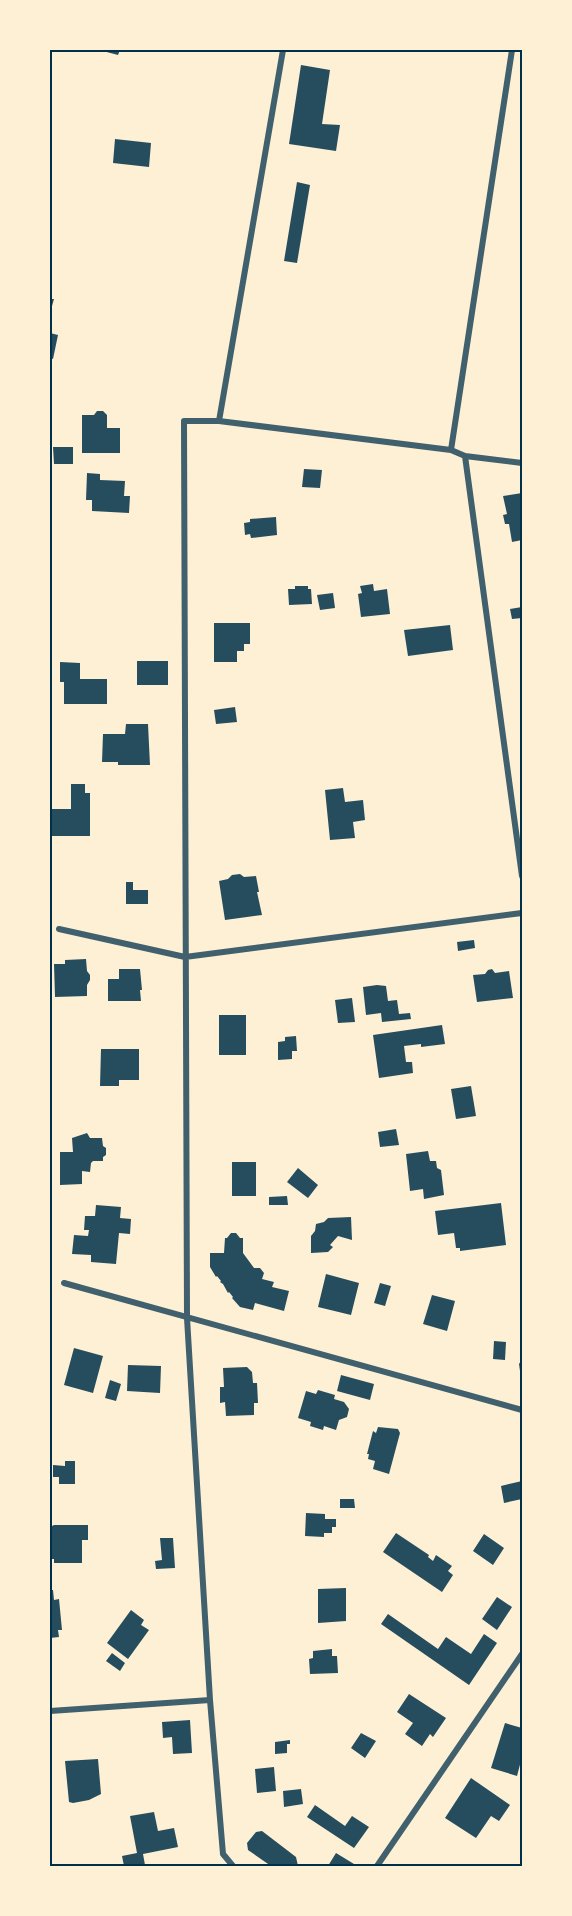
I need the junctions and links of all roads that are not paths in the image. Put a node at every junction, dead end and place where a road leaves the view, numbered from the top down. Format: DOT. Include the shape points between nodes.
graph roads {
  1 [pos="283,50"];
  2 [pos="512,50"];
  3 [pos="219,421"];
  4 [pos="451,450"];
  5 [pos="465,456"];
  6 [pos="522,463"];
  7 [pos="522,876"];
  8 [pos="522,913"];
  9 [pos="59,929"];
  10 [pos="185,957"];
  11 [pos="64,1283"];
  12 [pos="187,1318"];
  13 [pos="522,1410"];
  14 [pos="522,1654"];
  15 [pos="210,1700"];
  16 [pos="50,1712"];
  17 [pos="233,1866"];
  18 [pos="377,1866"];
  1 -- 3 [label="street"];
  2 -- 4 [label="street"];
  3 -- 4 [label="street"];
  3 -- 10 [label="street" via="184,421"];
  4 -- 5 [label="street"];
  5 -- 6 [label="street"];
  5 -- 7 [label="street"];
  8 -- 10 [label="street"];
  9 -- 10 [label="street"];
  10 -- 12 [label="street"];
  11 -- 12 [label="street"];
  12 -- 13 [label="street"];
  12 -- 15 [label="street"];
  14 -- 18 [label="street"];
  15 -- 16 [label="street"];
  15 -- 17 [label="street" via="223,1854"];
}
